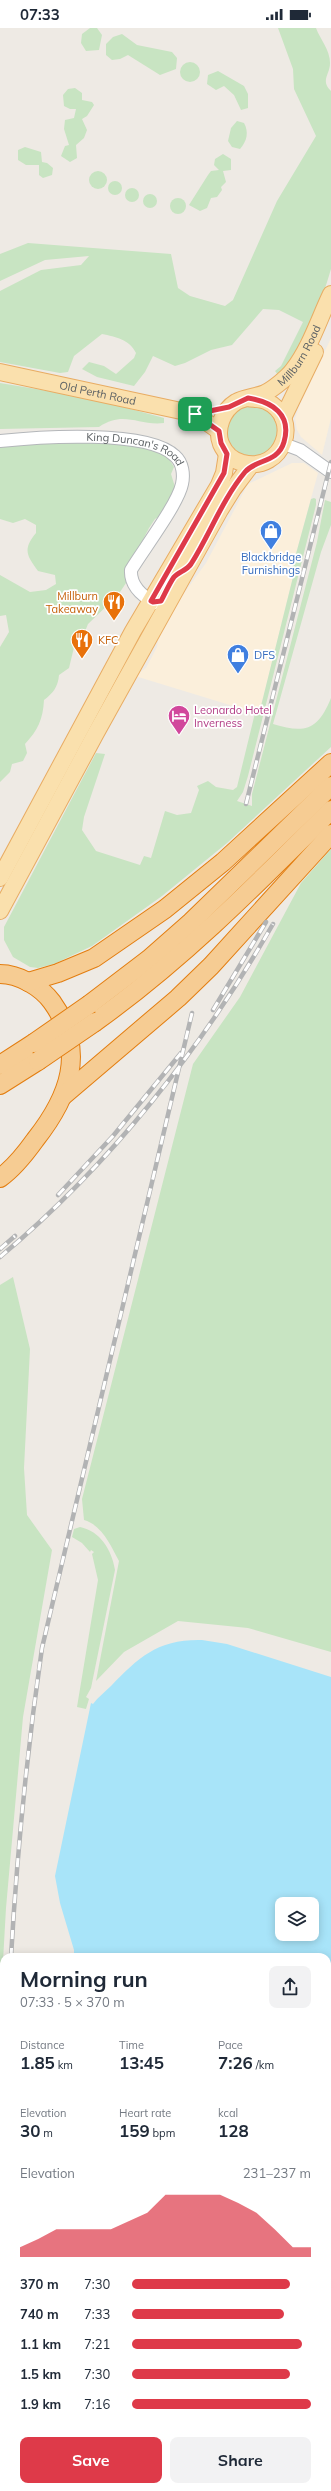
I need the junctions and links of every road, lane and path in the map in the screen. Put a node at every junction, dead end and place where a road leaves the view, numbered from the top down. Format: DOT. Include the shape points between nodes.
graph roads {
  1 [pos="331,294"];
  2 [pos="331,320"];
  3 [pos="0,372"];
  4 [pos="248,398"];
  5 [pos="229,407"];
  6 [pos="195,414"];
  7 [pos="283,418"];
  8 [pos="219,431"];
  9 [pos="0,440"];
  10 [pos="284,444"];
  11 [pos="227,454"];
  12 [pos="251,465"];
  13 [pos="331,472"];
  14 [pos="190,566"];
  15 [pos="151,601"];
  16 [pos="331,763"];
  17 [pos="331,786"];
  18 [pos="331,810"];
  19 [pos="331,834"];
  20 [pos="0,878"];
  21 [pos="0,911"];
  22 [pos="2,972"];
  23 [pos="28,982"];
  24 [pos="0,1065"];
  25 [pos="0,1085"];
  26 [pos="63,1096"];
  27 [pos="0,1178"];
  1 -- 4 [label="main road, Millburn Road" via="293,371 266,392"];
  2 -- 7 [label="main road, Millburn Road"];
  3 -- 6 [label="main road, Old Perth Road"];
  4 -- 5 [label="main road"];
  4 -- 7 [label="main road" via="265,401 274,406"];
  5 -- 6 [label="main road, Old Perth Road"];
  5 -- 8 [label="main road" via="221,419"];
  6 -- 8 [label="main road, Old Perth Road"];
  7 -- 10 [label="main road" via="286,432"];
  8 -- 11 [label="main road" via="221,443"];
  9 -- 15 [label="street, King Duncan's Road" via="57,435 97,437 152,445 175,455 181,464 182,473 179,493 131,570 131,582"];
  10 -- 12 [label="main road" via="268,462"];
  10 -- 13 [label="street" via="300,450"];
  11 -- 12 [label="main road" via="238,462"];
  11 -- 15 [label="main road" via="219,485"];
  12 -- 14 [label="main road" via="233,489"];
  14 -- 15 [label="street" via="175,577 161,601"];
  14 -- 21 [label="main road"];
  15 -- 20 [label="main road"];
  16 -- 23 [label="highway" via="223,862 153,918 94,958"];
  17 -- 24 [label="highway, bridge" via="191,922 149,959 90,1004"];
  18 -- 25 [label="highway, bridge" via="200,938 160,972 95,1022"];
  19 -- 26 [label="highway" via="178,998"];
  22 -- 23 [label="highway"];
  23 -- 26 [label="highway" via="47,995 69,1032 69,1077"];
  26 -- 27 [label="highway" via="28,1150"];
}
